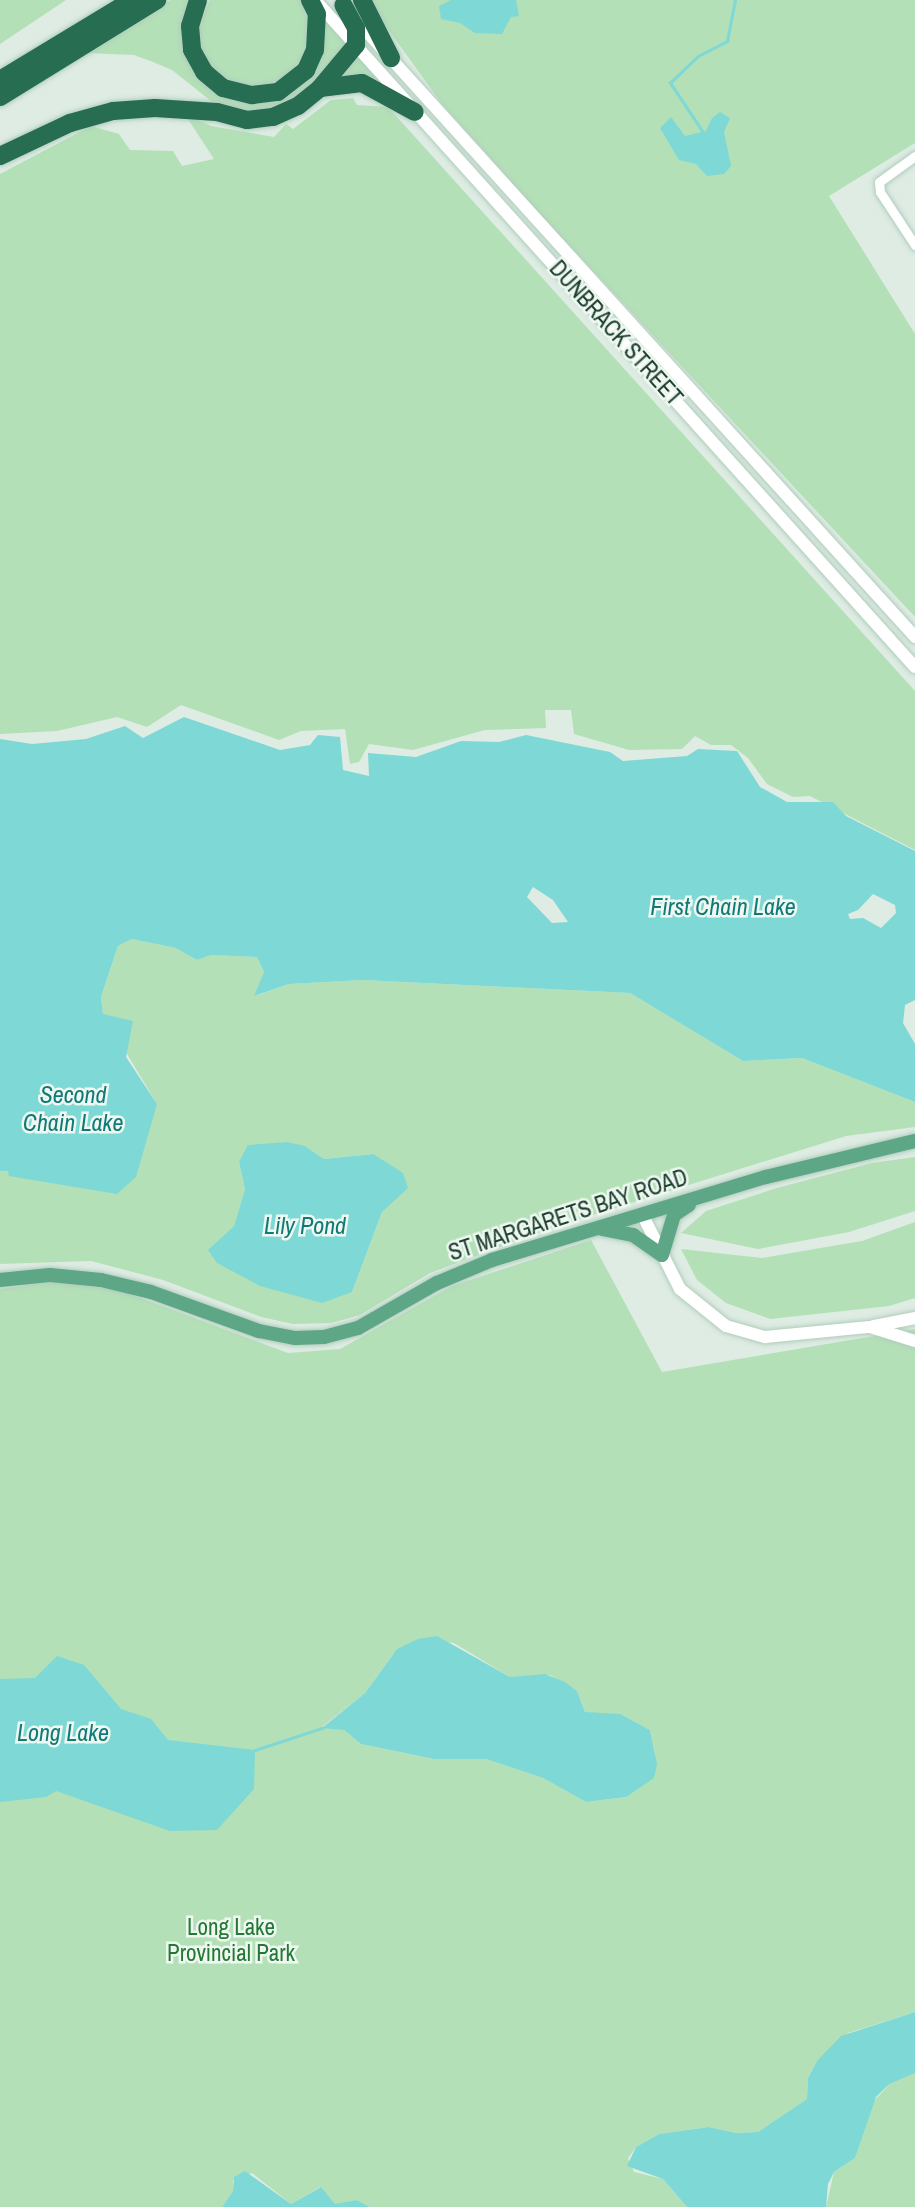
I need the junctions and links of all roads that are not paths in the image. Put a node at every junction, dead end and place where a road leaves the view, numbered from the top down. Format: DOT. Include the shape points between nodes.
graph roads {
  1 [pos="115,0"];
  2 [pos="132,0"];
  3 [pos="156,0"];
  4 [pos="198,0"];
  5 [pos="313,0"];
  6 [pos="362,0"];
  7 [pos="341,3"];
  8 [pos="356,45"];
  9 [pos="391,58"];
  10 [pos="0,79"];
  11 [pos="320,88"];
  12 [pos="0,97"];
  13 [pos="415,112"];
  14 [pos="0,156"];
  15 [pos="915,156"];
  16 [pos="915,245"];
  17 [pos="915,637"];
  18 [pos="915,667"];
  19 [pos="915,1141"];
  20 [pos="695,1198"];
  21 [pos="642,1214"];
  22 [pos="593,1230"];
  23 [pos="662,1255"];
  24 [pos="0,1280"];
  25 [pos="915,1320"];
  26 [pos="870,1327"];
  27 [pos="915,1341"];
  1 -- 10 [label="highway"];
  2 -- 10 [label="highway"];
  3 -- 12 [label="highway"];
  4 -- 5 [label="highway" via="190,26 192,50 204,72 223,88 252,95 278,92 306,70 316,38"];
  5 -- 8 [label="main road, DUNBRACK STREET"];
  6 -- 9 [label="highway"];
  7 -- 8 [label="highway" via="356,28"];
  7 -- 9 [label="main road, DUNBRACK STREET"];
  8 -- 11 [label="highway"];
  8 -- 13 [label="main road, DUNBRACK STREET"];
  9 -- 17 [label="main road, DUNBRACK STREET"];
  11 -- 13 [label="highway" via="362,83"];
  11 -- 14 [label="highway" via="298,106 273,117 247,120 217,112 113,111 70,123"];
  13 -- 18 [label="main road, DUNBRACK STREET"];
  15 -- 16 [label="street" via="879,182 880,192"];
  19 -- 20 [label="main road, ST MARGARETS BAY ROAD" via="855,1152"];
  20 -- 21 [label="main road, ST MARGARETS BAY ROAD"];
  20 -- 23 [label="main road" via="674,1215"];
  21 -- 22 [label="main road, ST MARGARETS BAY ROAD"];
  21 -- 23 [label="main road"];
  22 -- 23 [label="main road" via="634,1235"];
  22 -- 24 [label="main road, ST MARGARETS BAY ROAD" via="492,1260 437,1283 358,1328 317,1338 258,1331 151,1292 101,1280 50,1275"];
  23 -- 26 [label="main road" via="689,1299 738,1331 773,1338"];
  25 -- 26 [label="main road"];
  26 -- 27 [label="main road"];
}
